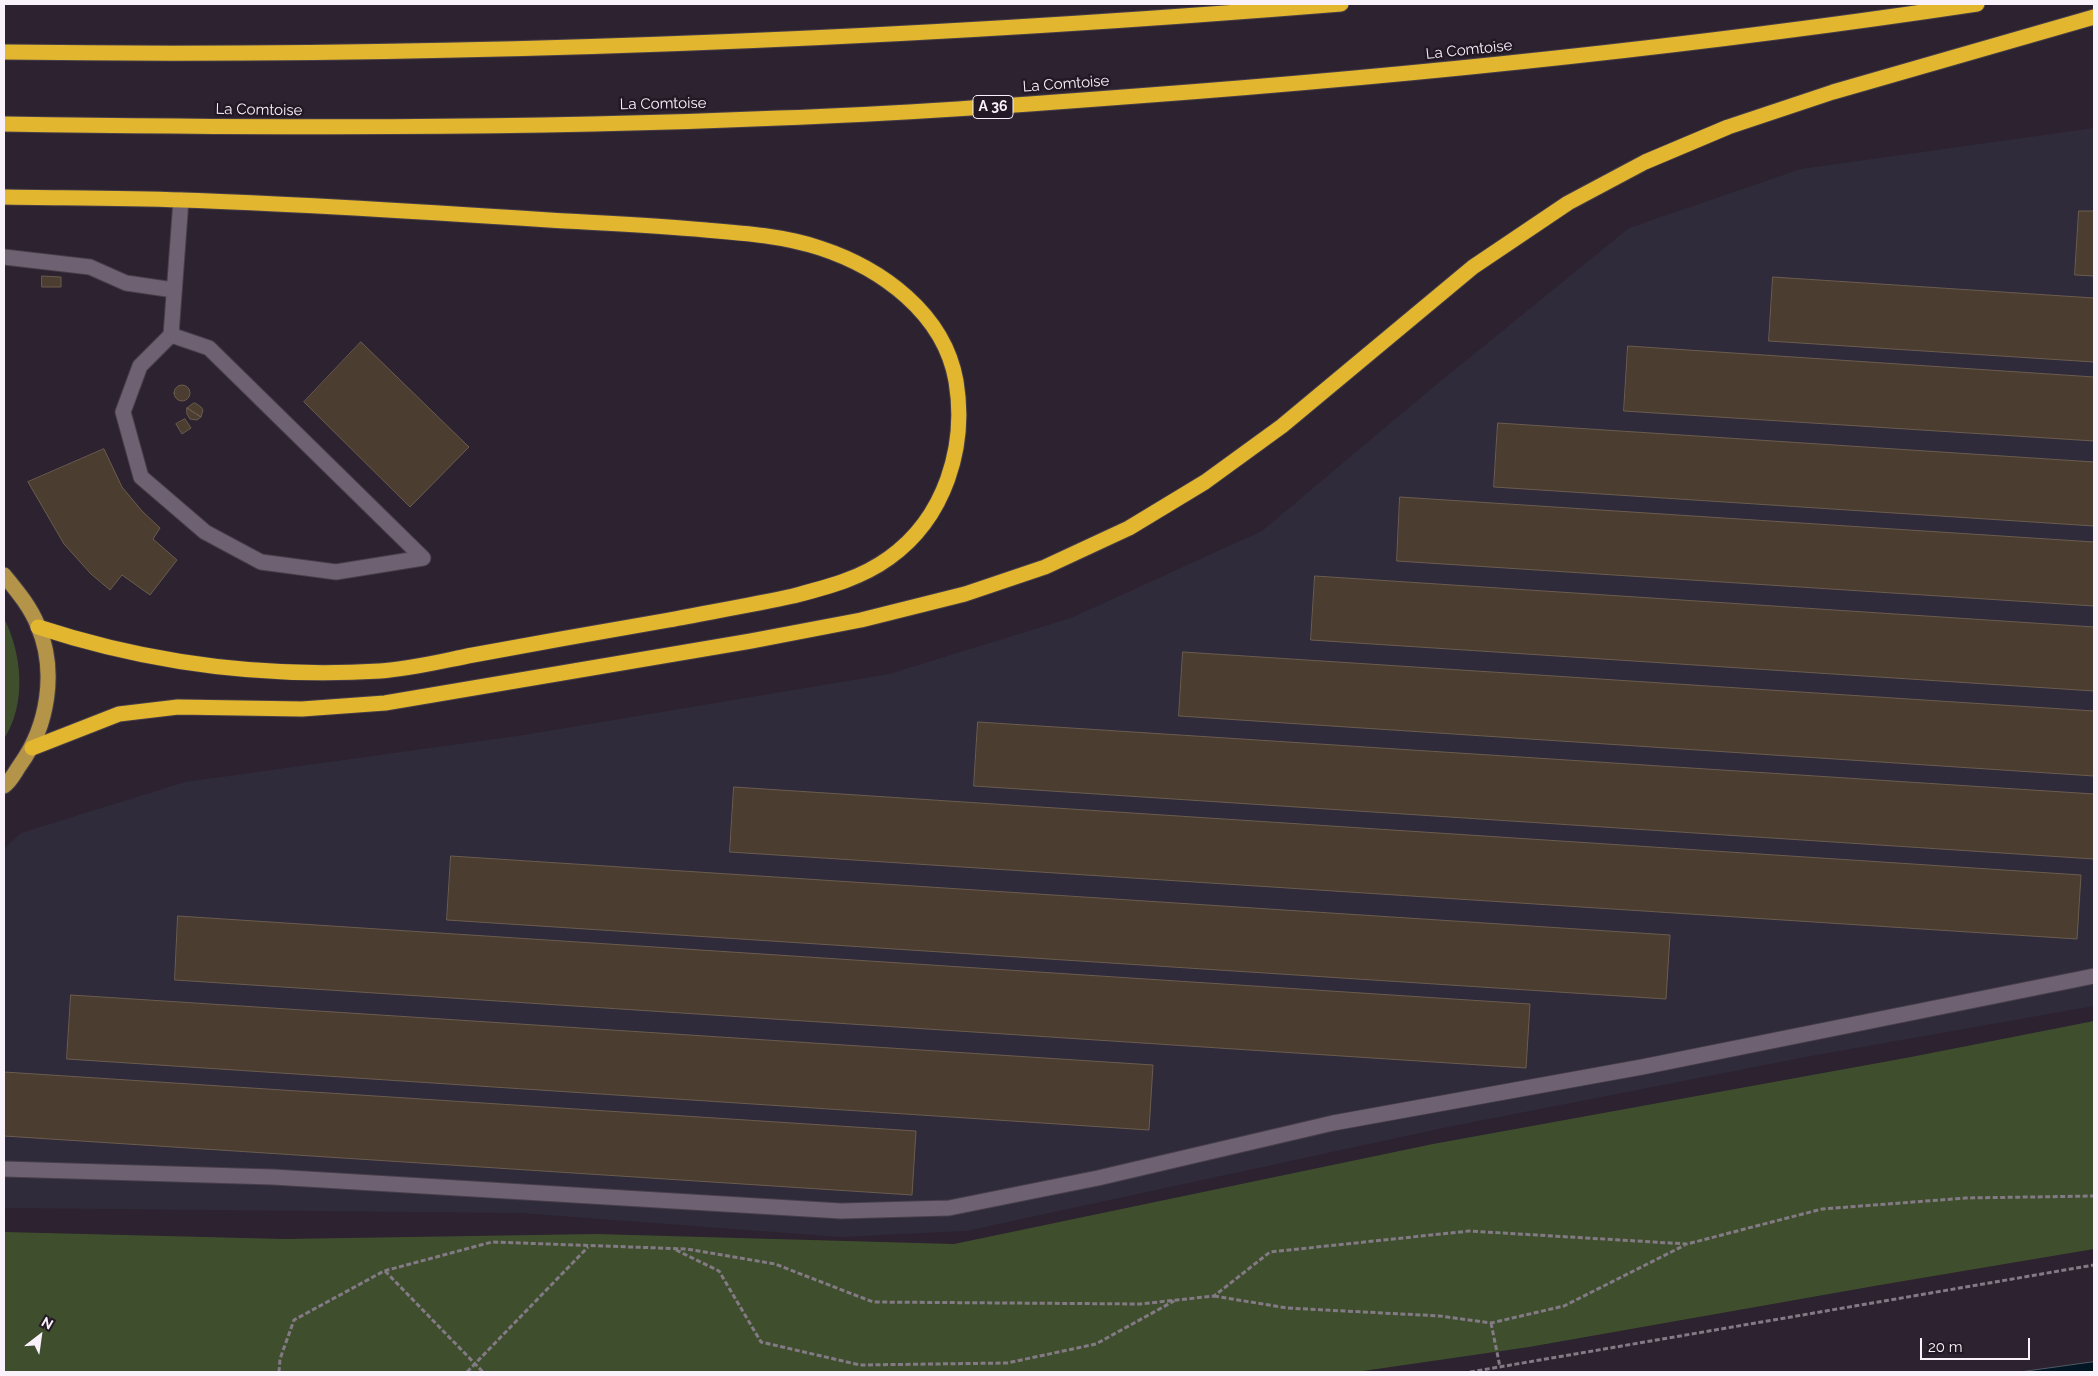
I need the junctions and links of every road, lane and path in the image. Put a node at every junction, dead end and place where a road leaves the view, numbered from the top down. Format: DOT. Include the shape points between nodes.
graph roads {
  1 [pos="1341,4"];
  2 [pos="1977,4"];
  3 [pos="2094,17"];
  4 [pos="4,52"];
  5 [pos="4,124"];
  6 [pos="4,197"];
  7 [pos="180,200"];
  8 [pos="4,257"];
  9 [pos="174,290"];
  10 [pos="171,336"];
  11 [pos="4,575"];
  12 [pos="38,627"];
  13 [pos="32,748"];
  14 [pos="4,786"];
  15 [pos="2094,976"];
  16 [pos="4,1169"];
  17 [pos="2094,1196"];
  18 [pos="1687,1244"];
  19 [pos="588,1246"];
  20 [pos="673,1249"];
  21 [pos="2094,1265"];
  22 [pos="384,1271"];
  23 [pos="1214,1296"];
  24 [pos="1175,1300"];
  25 [pos="1491,1323"];
  26 [pos="475,1364"];
  27 [pos="1500,1367"];
  28 [pos="279,1372"];
  29 [pos="467,1372"];
  30 [pos="483,1372"];
  31 [pos="1470,1372"];
  1 -- 4 [label="highway" via="1137,20 680,45 245,53"];
  2 -- 5 [label="highway, La Comtoise / A 36" via="1615,52 1338,81 988,107 778,118 538,124 301,128"];
  3 -- 13 [label="highway" via="1833,92 1728,127 1645,162 1568,203 1474,267 1282,426 1205,482 1129,528 1045,567 965,594 861,620 751,641 385,703 302,709 178,707 119,714"];
  6 -- 7 [label="highway"];
  7 -- 9 [label="lane"];
  7 -- 12 [label="highway" via="666,226 780,239 818,248 850,260 902,292 936,331 954,373 957,393 957,445 951,472 925,522 909,541 890,558 837,585 760,603 395,669 284,673 196,664 84,642"];
  8 -- 9 [label="lane" via="90,267 126,282"];
  9 -- 10 [label="lane"];
  10 -- 10 [label="lane" via="210,348 423,558 336,572 261,562 205,532 141,477 124,412 140,366"];
  11 -- 12 [label="main road" via="22,597"];
  12 -- 13 [label="main road" via="48,676 46,709"];
  13 -- 14 [label="main road"];
  15 -- 16 [label="lane" via="1642,1067 1333,1123 1098,1178 949,1208 841,1210 273,1177"];
  17 -- 18 [label="path" via="1966,1198 1822,1209"];
  18 -- 23 [label="path" via="1470,1231 1270,1252"];
  18 -- 25 [label="path" via="1564,1306"];
  19 -- 20 [label="path"];
  19 -- 22 [label="path" via="492,1242"];
  19 -- 26 [label="path"];
  20 -- 24 [label="path" via="775,1264 873,1302 1140,1304"];
  20 -- 24 [label="path" via="719,1271 761,1342 860,1365 1007,1363 1096,1344"];
  21 -- 27 [label="path"];
  22 -- 26 [label="path"];
  22 -- 28 [label="path" via="294,1320 280,1359"];
  23 -- 24 [label="path"];
  23 -- 25 [label="path" via="1287,1308 1440,1316"];
  25 -- 27 [label="path"];
  26 -- 29 [label="path"];
  26 -- 30 [label="path"];
  27 -- 31 [label="path"];
}
